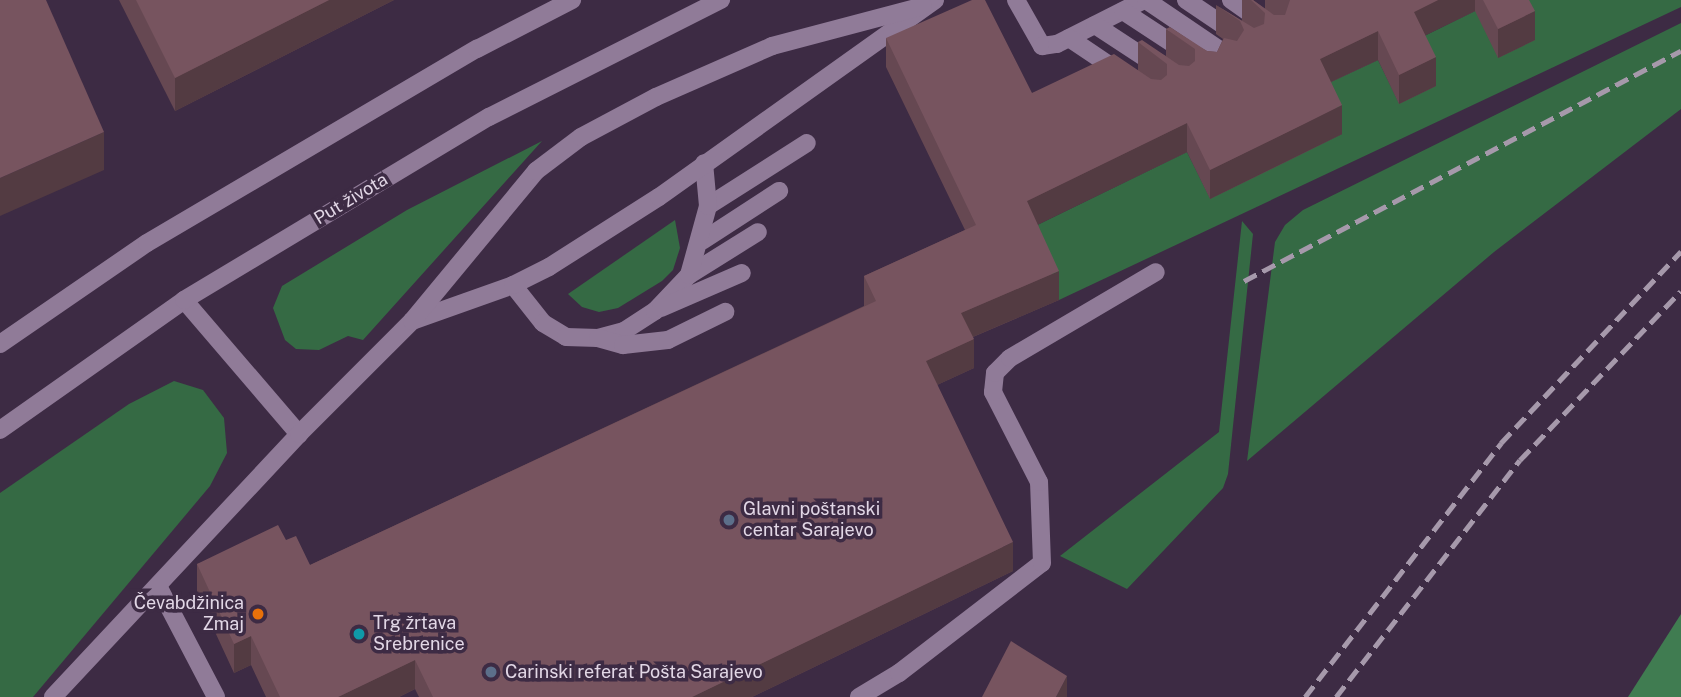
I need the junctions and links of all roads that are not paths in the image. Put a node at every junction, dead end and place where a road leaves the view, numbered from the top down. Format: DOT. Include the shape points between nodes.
graph roads {
  1 [pos="572,0"];
  2 [pos="721,0"];
  3 [pos="1016,0"];
  4 [pos="1145,0"];
  5 [pos="1186,0"];
  6 [pos="1231,0"];
  7 [pos="929,3"];
  8 [pos="1123,10"];
  9 [pos="1095,25"];
  10 [pos="1280,34"];
  11 [pos="1069,38"];
  12 [pos="1255,47"];
  13 [pos="1233,59"];
  14 [pos="1202,63"];
  15 [pos="1174,77"];
  16 [pos="1135,83"];
  17 [pos="807,143"];
  18 [pos="704,163"];
  19 [pos="779,191"];
  20 [pos="708,206"];
  21 [pos="758,232"];
  22 [pos="702,241"];
  23 [pos="1156,272"];
  24 [pos="742,273"];
  25 [pos="689,275"];
  26 [pos="513,285"];
  27 [pos="184,300"];
  28 [pos="655,311"];
  29 [pos="725,312"];
  30 [pos="412,321"];
  31 [pos="598,338"];
  32 [pos="0,344"];
  33 [pos="0,430"];
  34 [pos="299,434"];
  35 [pos="158,586"];
  36 [pos="53,697"];
  37 [pos="216,697"];
  38 [pos="859,697"];
  1 -- 32 [label="street" via="477,49 147,243"];
  2 -- 27 [label="street, Put života" via="489,117"];
  3 -- 11 [label="street" via="1042,46"];
  4 -- 8 [label="street"];
  4 -- 13 [label="street"];
  5 -- 12 [label="street"];
  6 -- 10 [label="street"];
  7 -- 18 [label="street"];
  7 -- 30 [label="street" via="772,46 656,97 581,137 536,171"];
  8 -- 9 [label="street"];
  8 -- 14 [label="street"];
  9 -- 11 [label="street"];
  9 -- 15 [label="street"];
  11 -- 16 [label="street"];
  17 -- 20 [label="street"];
  18 -- 20 [label="street"];
  18 -- 26 [label="street" via="659,198"];
  19 -- 22 [label="street"];
  20 -- 22 [label="street"];
  21 -- 25 [label="street"];
  22 -- 25 [label="street"];
  23 -- 38 [label="street" via="1010,358 995,373 993,392 1039,482 1042,563 899,673"];
  24 -- 28 [label="street"];
  25 -- 28 [label="street"];
  26 -- 30 [label="street"];
  26 -- 31 [label="street" via="543,323 566,337"];
  27 -- 33 [label="street, Put života"];
  27 -- 34 [label="street"];
  28 -- 31 [label="street" via="624,331"];
  29 -- 31 [label="street" via="668,340 623,345"];
  30 -- 34 [label="street"];
  34 -- 35 [label="street"];
  35 -- 36 [label="street"];
  35 -- 37 [label="street"];
}
